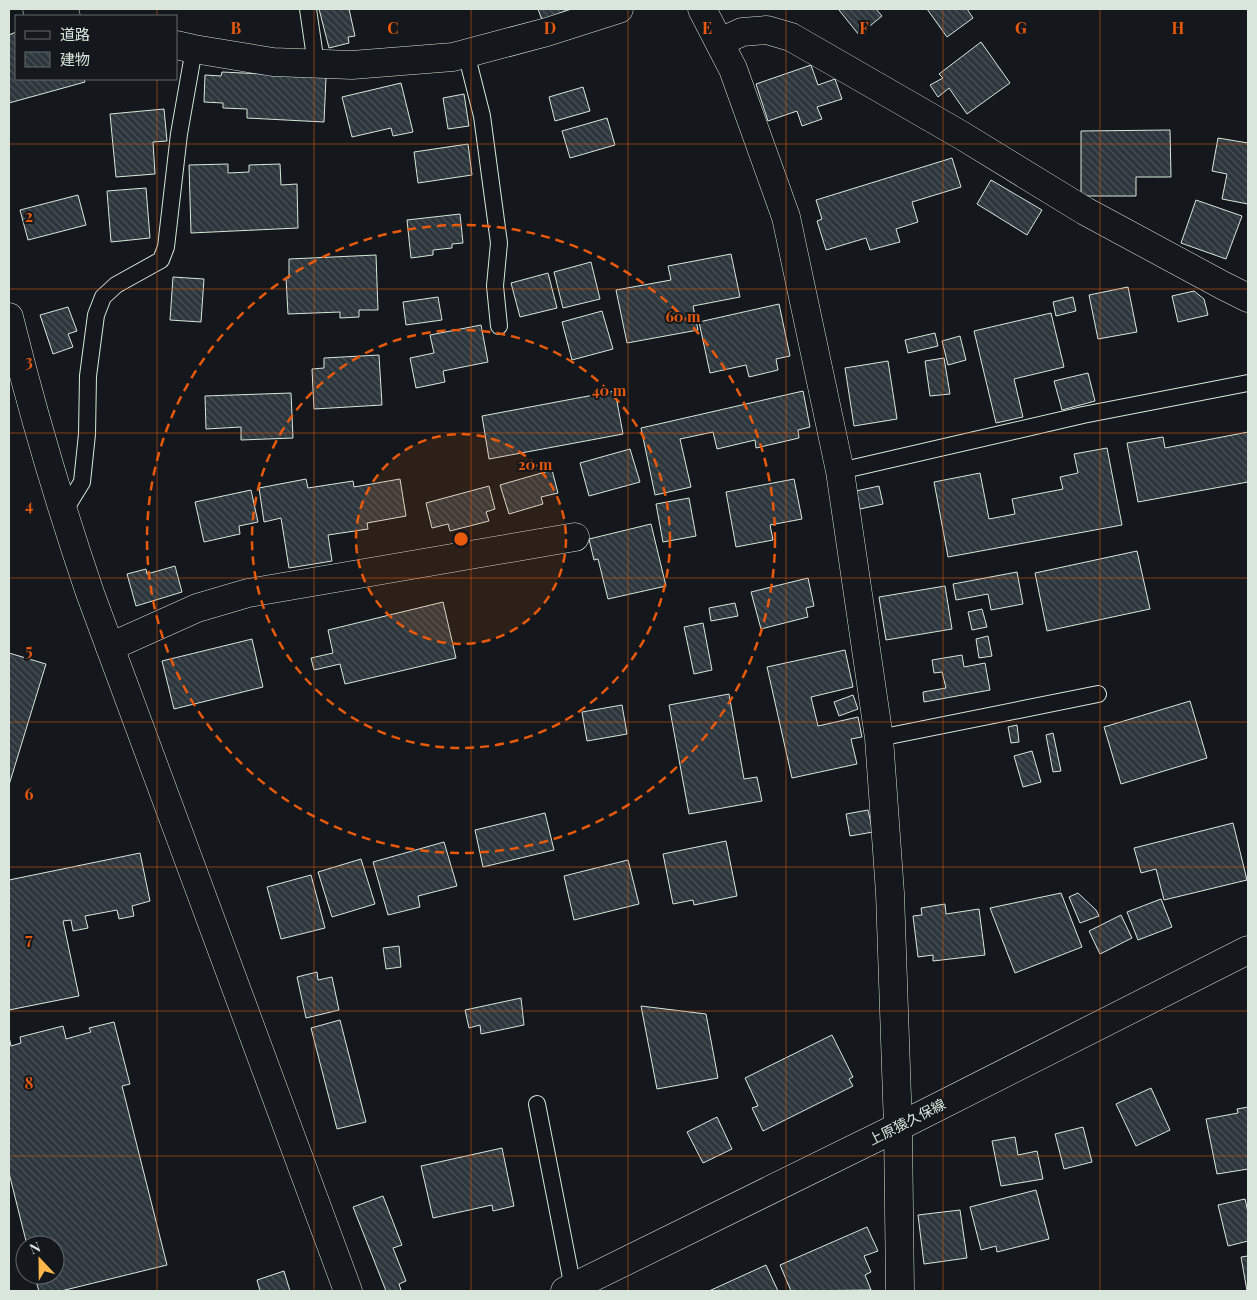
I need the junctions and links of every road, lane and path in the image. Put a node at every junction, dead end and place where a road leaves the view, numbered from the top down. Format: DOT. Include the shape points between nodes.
graph roads {
  1 [pos="37,9"];
  2 [pos="308,9"];
  3 [pos="619,9"];
  4 [pos="702,9"];
  5 [pos="62,15"];
  6 [pos="720,42"];
  7 [pos="185,47"];
  8 [pos="466,53"];
  9 [pos="316,64"];
  10 [pos="1248,298"];
  11 [pos="9,317"];
  12 [pos="499,326"];
  13 [pos="1248,383"];
  14 [pos="840,471"];
  15 [pos="63,513"];
  16 [pos="575,537"];
  17 [pos="110,647"];
  18 [pos="1098,694"];
  19 [pos="879,738"];
  20 [pos="1248,950"];
  21 [pos="537,1104"];
  22 [pos="898,1127"];
  23 [pos="569,1289"];
  24 [pos="348,1291"];
  25 [pos="900,1291"];
  1 -- 5 [label="street"];
  2 -- 9 [label="lane"];
  3 -- 8 [label="street"];
  4 -- 6 [label="street"];
  6 -- 10 [label="street" via="742,32 767,30 791,37 961,135 1084,211"];
  6 -- 14 [label="street" via="733,69 786,217"];
  7 -- 9 [label="street" via="273,62"];
  7 -- 15 [label="lane" via="166,247 161,260 116,285 103,298 96,315 88,376 82,482"];
  8 -- 9 [label="street" via="452,57 352,65"];
  8 -- 12 [label="lane" via="482,116 499,243 495,286"];
  11 -- 15 [label="street"];
  13 -- 14 [label="lane" via="1083,415"];
  14 -- 19 [label="street"];
  15 -- 17 [label="street"];
  16 -- 17 [label="street" via="248,593 196,608"];
  17 -- 24 [label="street"];
  18 -- 19 [label="lane"];
  19 -- 22 [label="street" via="890,893"];
  20 -- 22 [label="street, 上原猿久保線"];
  21 -- 23 [label="lane"];
  22 -- 23 [label="street, 上原猿久保線"];
  22 -- 25 [label="street"];
}
